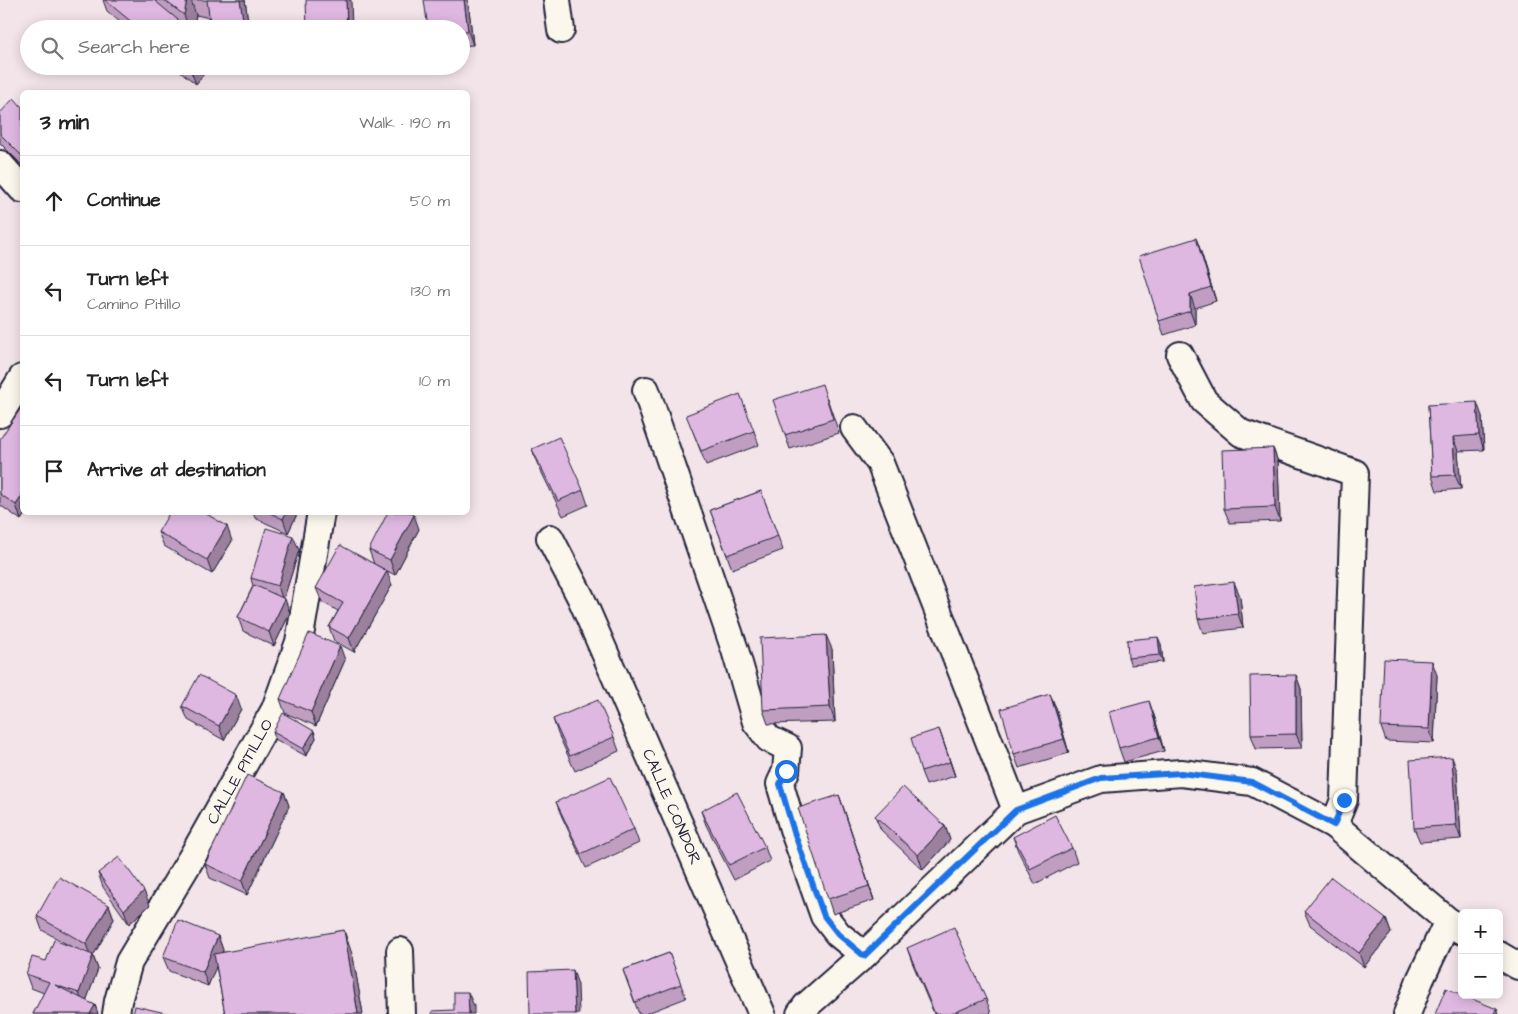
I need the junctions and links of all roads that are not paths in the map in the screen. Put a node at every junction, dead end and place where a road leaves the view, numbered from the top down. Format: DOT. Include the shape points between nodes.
graph roads {
  1 [pos="557,0"];
  2 [pos="561,30"];
  3 [pos="0,164"];
  4 [pos="20,187"];
  5 [pos="1180,355"];
  6 [pos="20,381"];
  7 [pos="646,390"];
  8 [pos="0,414"];
  9 [pos="854,428"];
  10 [pos="320,515"];
  11 [pos="550,538"];
  12 [pos="1016,810"];
  13 [pos="1334,825"];
  14 [pos="1455,926"];
  15 [pos="400,950"];
  16 [pos="864,956"];
  17 [pos="1503,957"];
  18 [pos="1518,966"];
  19 [pos="116,1014"];
  20 [pos="402,1014"];
  21 [pos="762,1014"];
  22 [pos="800,1014"];
  23 [pos="1407,1014"];
  1 -- 2 [label="street"];
  3 -- 4 [label="street"];
  5 -- 13 [label="street" via="1204,401 1241,432 1355,473 1344,800"];
  6 -- 8 [label="street"];
  7 -- 16 [label="street" via="735,650 756,722 769,739 788,748 786,771 780,784 824,916 838,934"];
  9 -- 12 [label="street" via="880,463"];
  10 -- 19 [label="street, CALLE PITILLO" via="299,642 275,709 130,962"];
  11 -- 21 [label="street, CALLE CONDOR" via="580,598"];
  12 -- 13 [label="street" via="1101,778 1181,773 1252,782"];
  12 -- 16 [label="street"];
  13 -- 14 [label="street"];
  14 -- 23 [label="street" via="1420,980"];
  15 -- 20 [label="street"];
  16 -- 22 [label="street"];
  17 -- 18 [label="street"];
}
